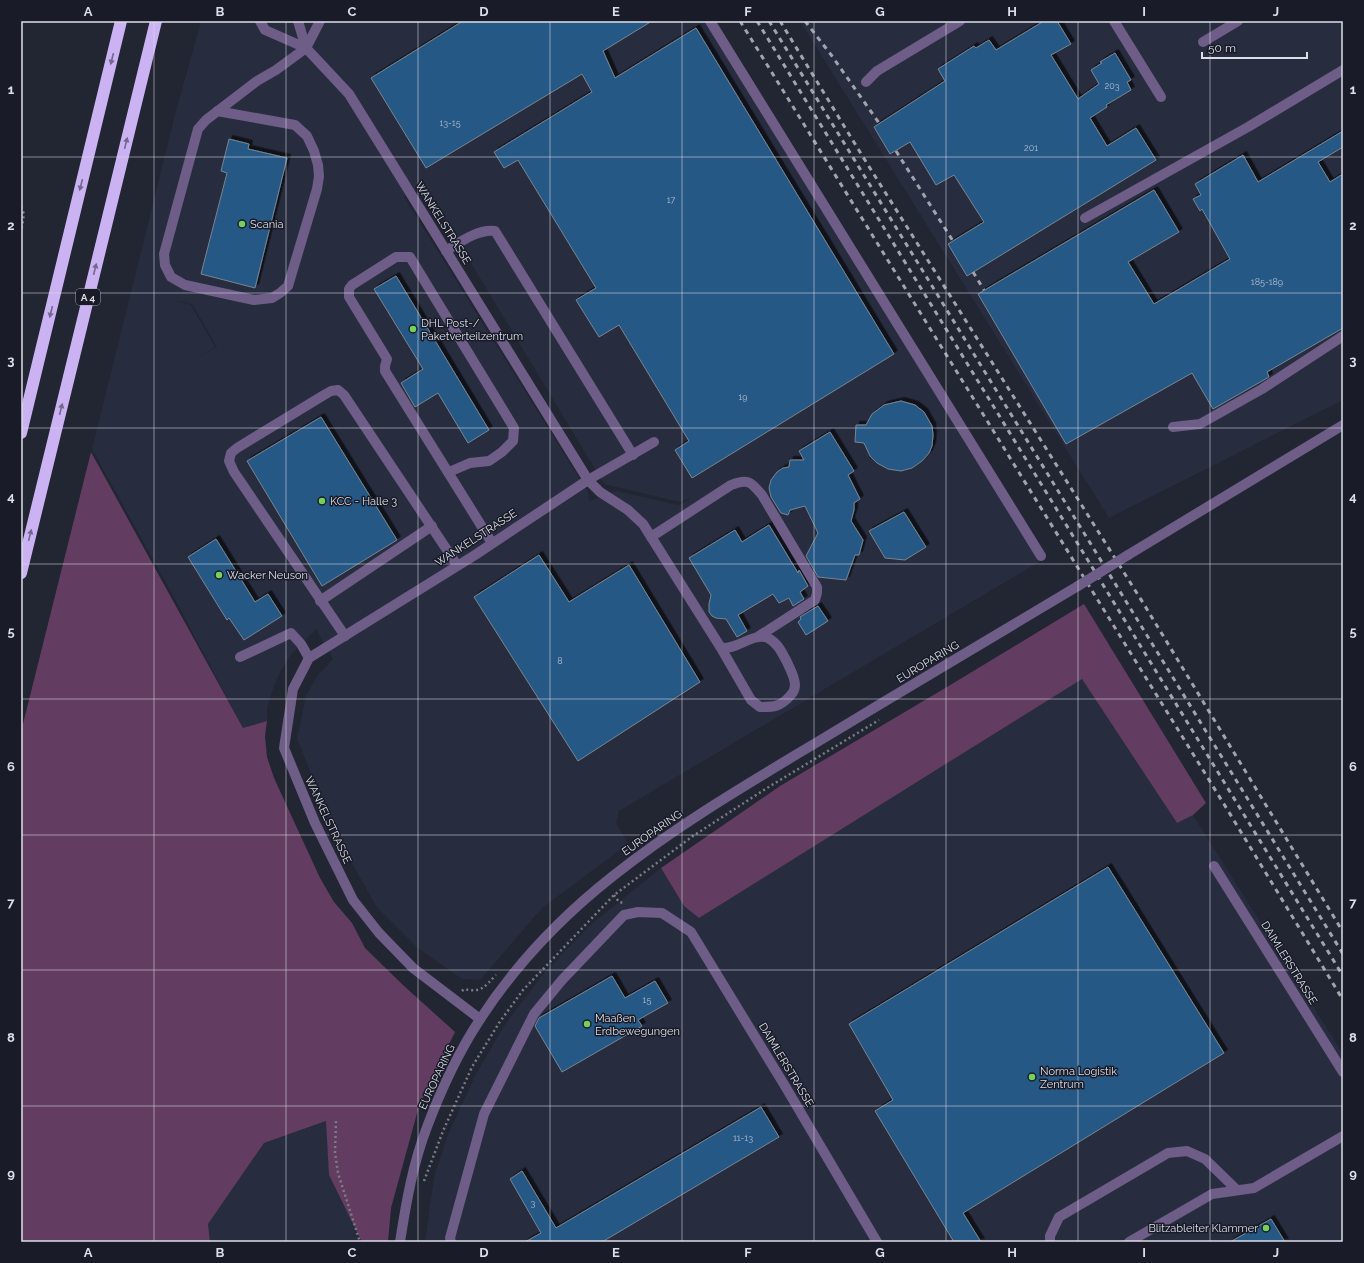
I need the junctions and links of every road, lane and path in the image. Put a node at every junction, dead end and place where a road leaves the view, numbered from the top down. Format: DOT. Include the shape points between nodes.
graph roads {
  1 [pos="121,21"];
  2 [pos="156,21"];
  3 [pos="260,21"];
  4 [pos="298,21"];
  5 [pos="320,21"];
  6 [pos="710,21"];
  7 [pos="960,21"];
  8 [pos="1114,21"];
  9 [pos="1238,21"];
  10 [pos="1203,42"];
  11 [pos="306,48"];
  12 [pos="1343,70"];
  13 [pos="866,82"];
  14 [pos="1161,97"];
  15 [pos="217,111"];
  16 [pos="21,207"];
  17 [pos="1085,218"];
  18 [pos="21,232"];
  19 [pos="446,251"];
  20 [pos="1343,336"];
  21 [pos="1343,425"];
  22 [pos="1173,427"];
  23 [pos="21,433"];
  24 [pos="654,442"];
  25 [pos="633,454"];
  26 [pos="449,472"];
  27 [pos="588,480"];
  28 [pos="432,526"];
  29 [pos="651,537"];
  30 [pos="492,543"];
  31 [pos="1041,556"];
  32 [pos="457,566"];
  33 [pos="21,573"];
  34 [pos="320,601"];
  35 [pos="345,636"];
  36 [pos="760,636"];
  37 [pos="721,648"];
  38 [pos="240,658"];
  39 [pos="309,658"];
  40 [pos="885,717"];
  41 [pos="1214,866"];
  42 [pos="480,1019"];
  43 [pos="1343,1072"];
  44 [pos="336,1121"];
  45 [pos="1343,1136"];
  46 [pos="424,1183"];
  47 [pos="1237,1190"];
  48 [pos="360,1242"];
  49 [pos="400,1242"];
  50 [pos="451,1242"];
  51 [pos="878,1242"];
  52 [pos="1050,1242"];
  53 [pos="1129,1242"];
  1 -- 23 [label="highway, one-way"];
  33 -- 2 [label="highway, A 4, one-way"];
  3 -- 11 [label="street" via="265,30"];
  4 -- 11 [label="street"];
  5 -- 11 [label="street"];
  6 -- 31 [label="street"];
  7 -- 13 [label="street" via="877,71"];
  8 -- 14 [label="street"];
  9 -- 10 [label="street"];
  11 -- 15 [label="street"];
  11 -- 19 [label="street, WANKELSTRASSE" via="349,94"];
  12 -- 17 [label="street" via="1248,127"];
  15 -- 15 [label="street" via="198,129 164,254 165,265 171,277 185,284 254,300 272,298 288,286 317,189 319,176 314,150 307,136 295,125"];
  16 -- 18 [label="path" via="24,214"];
  19 -- 25 [label="street" via="465,239 487,230 495,231"];
  19 -- 27 [label="street, WANKELSTRASSE"];
  20 -- 22 [label="street" via="1200,424"];
  21 -- 42 [label="street, EUROPARING, bridge" via="698,815 612,876 548,934 516,970"];
  24 -- 25 [label="street"];
  25 -- 27 [label="street"];
  26 -- 26 [label="street" via="470,462 489,461 513,441 514,428 410,257 396,257 352,284 349,297 387,359 386,371"];
  26 -- 30 [label="street"];
  27 -- 29 [label="street" via="600,492 628,510 643,524"];
  27 -- 30 [label="street, WANKELSTRASSE"];
  28 -- 32 [label="street"];
  28 -- 34 [label="street"];
  28 -- 34 [label="street" via="344,395 338,390 324,395 237,448 231,453 229,462 234,472"];
  29 -- 36 [label="street" via="731,485 740,481 753,485 762,495 818,593 815,600"];
  29 -- 37 [label="street"];
  30 -- 32 [label="street, WANKELSTRASSE"];
  32 -- 35 [label="street, WANKELSTRASSE"];
  34 -- 35 [label="street"];
  35 -- 39 [label="street, WANKELSTRASSE"];
  36 -- 37 [label="street"];
  36 -- 37 [label="street" via="776,643 792,673 795,685 793,693 784,703 773,707 760,707 751,700"];
  38 -- 39 [label="street" via="290,633 301,644"];
  39 -- 42 [label="street, WANKELSTRASSE" via="293,689 284,748 315,823 353,900 379,933 413,968"];
  40 -- 46 [label="path" via="693,836 614,896 522,990 499,1023 472,1067 442,1131"];
  41 -- 43 [label="street, DAIMLERSTRASSE"];
  42 -- 49 [label="street, EUROPARING" via="445,1083 427,1127 416,1162"];
  44 -- 48 [label="path" via="335,1153 338,1173"];
  45 -- 47 [label="street" via="1254,1188"];
  47 -- 52 [label="street" via="1205,1159 1187,1151 1168,1154 1059,1217 1050,1236"];
  47 -- 53 [label="street" via="1212,1194"];
  50 -- 51 [label="street, DAIMLERSTRASSE" via="484,1114 534,1014 562,980 624,915 638,912 662,913 691,932"];
}
